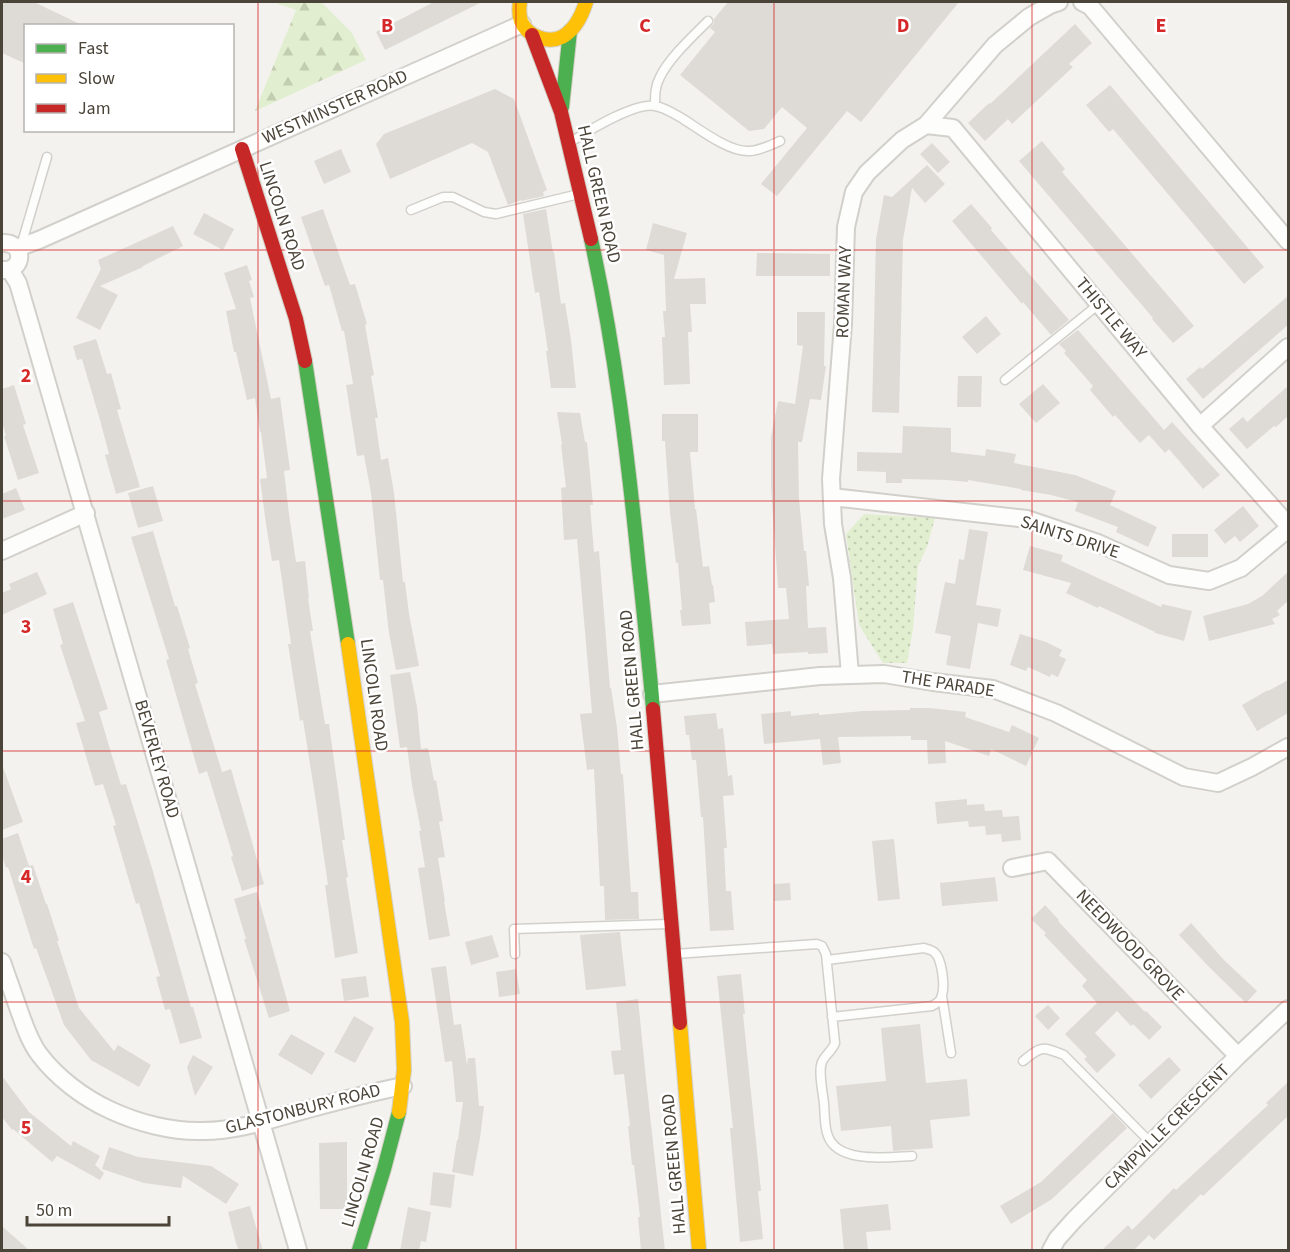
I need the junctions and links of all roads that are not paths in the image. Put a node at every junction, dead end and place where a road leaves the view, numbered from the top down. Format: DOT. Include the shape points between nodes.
graph roads {
  1 [pos="520,2"];
  2 [pos="1059,2"];
  3 [pos="1082,2"];
  4 [pos="586,3"];
  5 [pos="708,21"];
  6 [pos="527,30"];
  7 [pos="570,31"];
  8 [pos="655,105"];
  9 [pos="561,112"];
  10 [pos="926,125"];
  11 [pos="780,141"];
  12 [pos="568,142"];
  13 [pos="242,149"];
  14 [pos="47,157"];
  15 [pos="581,194"];
  16 [pos="411,210"];
  17 [pos="1288,241"];
  18 [pos="13,246"];
  19 [pos="6,270"];
  20 [pos="1100,304"];
  21 [pos="1288,347"];
  22 [pos="1005,380"];
  23 [pos="1200,426"];
  24 [pos="832,497"];
  25 [pos="86,513"];
  26 [pos="1288,527"];
  27 [pos="2,551"];
  28 [pos="850,675"];
  29 [pos="652,694"];
  30 [pos="1288,747"];
  31 [pos="1012,868"];
  32 [pos="672,924"];
  33 [pos="515,954"];
  34 [pos="675,954"];
  35 [pos="827,960"];
  36 [pos="2,962"];
  37 [pos="942,996"];
  38 [pos="1288,1010"];
  39 [pos="832,1017"];
  40 [pos="951,1053"];
  41 [pos="1238,1056"];
  42 [pos="1023,1061"];
  43 [pos="403,1086"];
  44 [pos="262,1122"];
  45 [pos="1151,1143"];
  46 [pos="912,1156"];
  47 [pos="298,1251"];
  48 [pos="359,1251"];
  49 [pos="699,1251"];
  50 [pos="1051,1251"];
  1 -- 6 [label="street, HALL GREEN ROAD"];
  2 -- 10 [label="street, ROMAN WAY" via="1029,17 995,45"];
  3 -- 17 [label="street" via="1090,6"];
  4 -- 7 [label="street"];
  5 -- 8 [label="lane" via="660,76"];
  6 -- 7 [label="street" via="548,40"];
  6 -- 9 [label="street, HALL GREEN ROAD"];
  6 -- 13 [label="street, WESTMINSTER ROAD"];
  7 -- 9 [label="street, HALL GREEN ROAD"];
  8 -- 11 [label="lane" via="732,149 750,151"];
  8 -- 12 [label="lane" via="623,113"];
  9 -- 12 [label="street, HALL GREEN ROAD"];
  10 -- 20 [label="street, THISTLE WAY" via="954,128"];
  10 -- 24 [label="street, ROMAN WAY" via="902,140 867,173 854,192 846,227"];
  12 -- 15 [label="street, HALL GREEN ROAD"];
  13 -- 18 [label="street, WESTMINSTER ROAD" via="50,236"];
  13 -- 43 [label="street, LINCOLN ROAD" via="306,364 398,984 405,1054"];
  14 -- 18 [label="lane"];
  15 -- 16 [label="lane" via="496,214 453,197 442,197"];
  15 -- 29 [label="street, HALL GREEN ROAD" via="602,286 620,398"];
  18 -- 19 [label="street" via="19,261"];
  19 -- 25 [label="street, BEVERLEY ROAD" via="18,284"];
  20 -- 22 [label="lane"];
  20 -- 23 [label="street, THISTLE WAY"];
  21 -- 23 [label="street"];
  23 -- 26 [label="street, THISTLE WAY"];
  24 -- 26 [label="street, SAINTS DRIVE" via="1027,519 1098,543 1169,575 1209,580 1241,568"];
  24 -- 28 [label="street, ROMAN WAY"];
  25 -- 27 [label="street"];
  25 -- 44 [label="street, BEVERLEY ROAD"];
  28 -- 29 [label="street, THE PARADE"];
  28 -- 30 [label="street, THE PARADE" via="884,674 993,689 1056,713 1184,777 1211,782 1218,783"];
  29 -- 32 [label="street, HALL GREEN ROAD"];
  31 -- 41 [label="street, NEEDWOOD GROVE" via="1048,861"];
  32 -- 33 [label="lane" via="514,929"];
  32 -- 34 [label="street, HALL GREEN ROAD"];
  34 -- 35 [label="lane" via="817,944 822,946"];
  34 -- 49 [label="street, HALL GREEN ROAD"];
  35 -- 37 [label="lane" via="924,948 940,958"];
  35 -- 39 [label="lane"];
  36 -- 44 [label="street, GLASTONBURY ROAD" via="39,1054 95,1103 141,1122 173,1129 201,1132"];
  37 -- 39 [label="lane" via="932,1006"];
  37 -- 40 [label="lane"];
  38 -- 41 [label="street, CAMPVILLE CRESCENT"];
  39 -- 46 [label="lane" via="835,1043 822,1062 821,1072 827,1134 832,1144 864,1157"];
  41 -- 45 [label="street, CAMPVILLE CRESCENT"];
  42 -- 45 [label="lane" via="1037,1049 1064,1055"];
  43 -- 44 [label="street, GLASTONBURY ROAD"];
  43 -- 48 [label="street, LINCOLN ROAD" via="396,1126"];
  44 -- 47 [label="street, BEVERLEY ROAD"];
  45 -- 50 [label="street, CAMPVILLE CRESCENT" via="1074,1220"];
}
